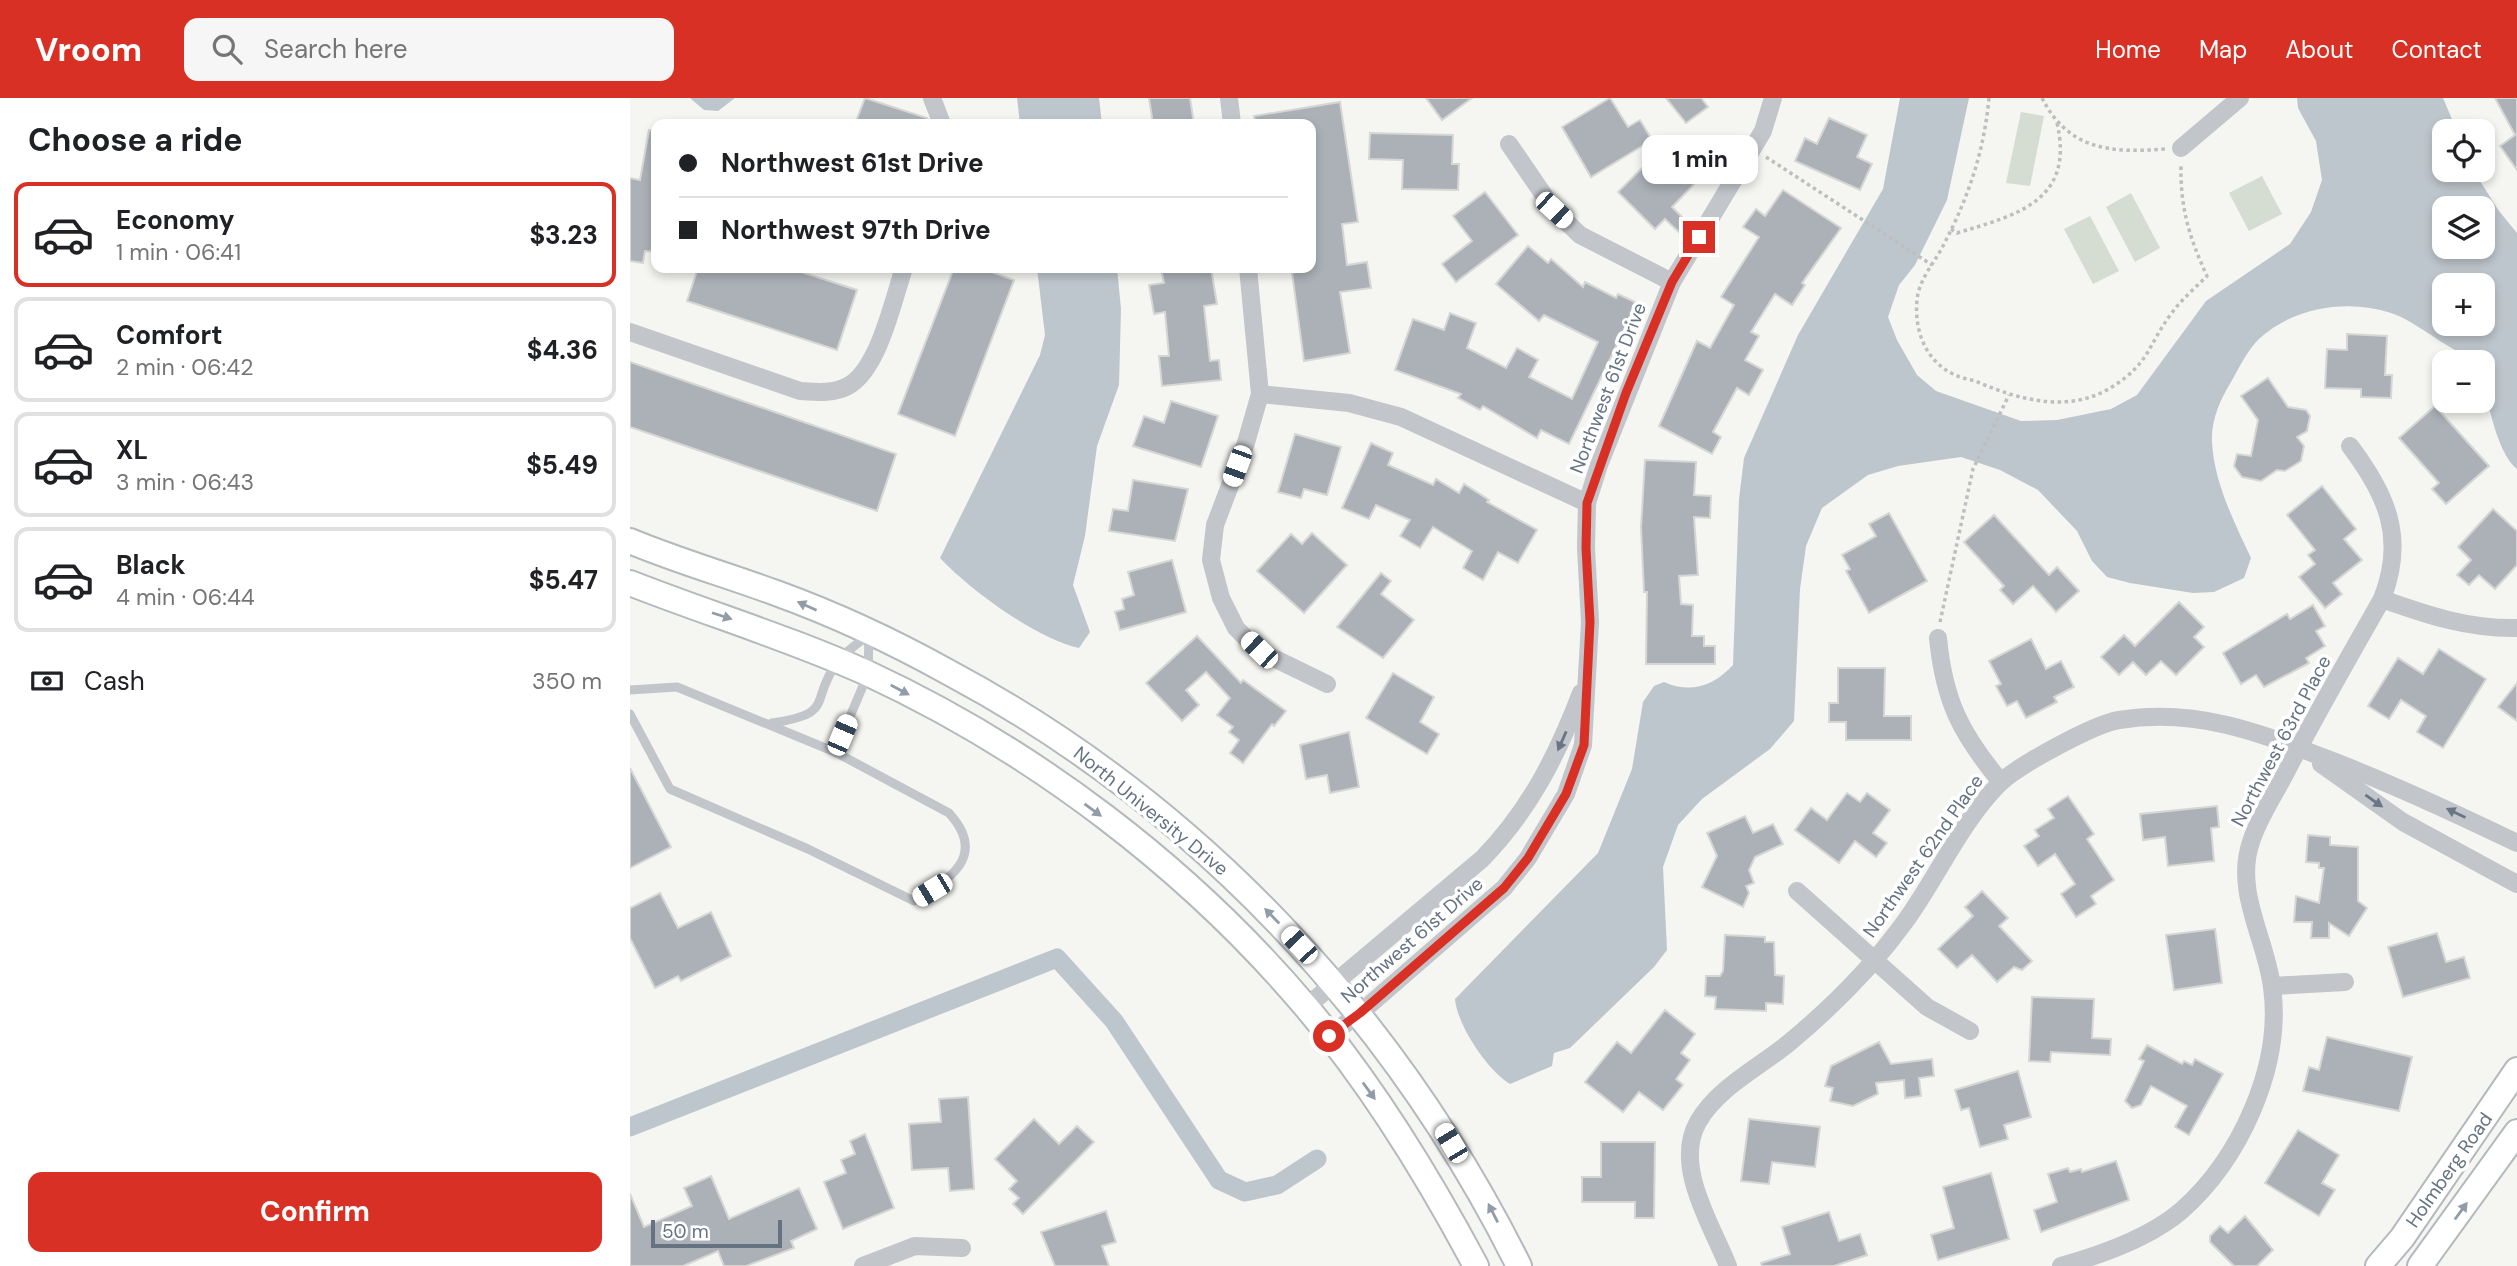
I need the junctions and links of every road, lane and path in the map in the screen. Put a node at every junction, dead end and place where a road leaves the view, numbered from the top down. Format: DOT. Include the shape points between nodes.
graph roads {
  1 [pos="932,98"];
  2 [pos="1229,98"];
  3 [pos="1773,98"];
  4 [pos="1989,98"];
  5 [pos="2042,98"];
  6 [pos="2240,98"];
  7 [pos="940,119"];
  8 [pos="1231,119"];
  9 [pos="2057,121"];
  10 [pos="1509,144"];
  11 [pos="1753,148"];
  12 [pos="2180,148"];
  13 [pos="1951,229"];
  14 [pos="1932,265"];
  15 [pos="902,273"];
  16 [pos="1248,273"];
  17 [pos="1672,282"];
  18 [pos="630,332"];
  19 [pos="1260,394"];
  20 [pos="2009,395"];
  21 [pos="2350,446"];
  22 [pos="1587,503"];
  23 [pos="630,541"];
  24 [pos="630,583"];
  25 [pos="2382,599"];
  26 [pos="2517,628"];
  27 [pos="869,634"];
  28 [pos="1938,638"];
  29 [pos="838,661"];
  30 [pos="868,674"];
  31 [pos="1587,677"];
  32 [pos="1327,684"];
  33 [pos="630,690"];
  34 [pos="630,713"];
  35 [pos="769,723"];
  36 [pos="2298,747"];
  37 [pos="835,752"];
  38 [pos="2001,782"];
  39 [pos="2517,843"];
  40 [pos="2517,884"];
  41 [pos="1797,891"];
  42 [pos="1874,961"];
  43 [pos="2345,982"];
  44 [pos="1335,983"];
  45 [pos="2272,986"];
  46 [pos="1306,1007"];
  47 [pos="1360,1013"];
  48 [pos="1970,1031"];
  49 [pos="1329,1036"];
  50 [pos="2517,1070"];
  51 [pos="2517,1132"];
  52 [pos="962,1248"];
  53 [pos="863,1266"];
  54 [pos="1476,1266"];
  55 [pos="1519,1266"];
  56 [pos="1728,1266"];
  57 [pos="2061,1266"];
  58 [pos="2378,1266"];
  59 [pos="2420,1266"];
  1 -- 7 [label="street"];
  2 -- 8 [label="street"];
  3 -- 11 [label="street, Northwest 61st Drive"];
  4 -- 13 [label="path" via="1978,164"];
  5 -- 9 [label="path"];
  6 -- 12 [label="street"];
  9 -- 12 [label="path" via="2096,148 2123,152"];
  9 -- 13 [label="path" via="2062,144 2058,167 2043,198 1998,221 1957,233"];
  10 -- 17 [label="street" via="1554,210 1580,234"];
  11 -- 14 [label="path"];
  11 -- 17 [label="street, Northwest 61st Drive"];
  12 -- 20 [label="path" via="2180,200 2207,276 2169,317 2147,356 2111,388 2091,398 2064,402"];
  13 -- 14 [label="path"];
  14 -- 20 [label="path" via="1917,300 1921,342 1951,373"];
  15 -- 18 [label="street" via="875,353 863,373 848,386 828,392 800,391"];
  16 -- 19 [label="street"];
  17 -- 22 [label="street, Northwest 61st Drive"];
  19 -- 22 [label="street" via="1349,403 1401,417"];
  19 -- 32 [label="street" via="1215,525 1212,560 1220,598 1236,628 1259,650"];
  20 -- 28 [label="path" via="1972,469"];
  21 -- 25 [label="street, Northwest 63rd Place" via="2371,474 2390,516 2392,573"];
  22 -- 31 [label="street, Northwest 61st Drive"];
  27 -- 23 [label="main road, North University Drive, one-way" via="778,593"];
  24 -- 29 [label="main road, North University Drive, one-way" via="764,629"];
  25 -- 26 [label="street" via="2448,622"];
  25 -- 36 [label="street, Northwest 63rd Place"];
  27 -- 29 [label="lane"];
  27 -- 30 [label="lane"];
  44 -- 27 [label="main road, North University Drive, one-way" via="1245,888 1107,772 1029,717"];
  28 -- 38 [label="street" via="1942,679 1953,712 1970,745"];
  29 -- 30 [label="main road, North University Drive"];
  29 -- 35 [label="lane" via="815,710 803,718"];
  30 -- 37 [label="lane"];
  30 -- 46 [label="main road, North University Drive, one-way" via="1001,744 1136,842 1221,917"];
  31 -- 44 [label="street, Northwest 61st Drive, one-way" via="1562,743 1508,833"];
  31 -- 47 [label="street, Northwest 61st Drive" via="1584,745 1566,794 1528,858 1480,911"];
  33 -- 35 [label="lane" via="677,688"];
  34 -- 37 [label="lane" via="655,764 675,792 914,901 950,880 964,856 966,839 961,826 949,813"];
  35 -- 37 [label="lane"];
  36 -- 38 [label="street, Northwest 62nd Place" via="2246,727 2207,720 2117,720 2076,736"];
  39 -- 36 [label="street, Northwest 62nd Place, one-way" via="2415,793"];
  36 -- 40 [label="street, Northwest 62nd Place, one-way" via="2403,822"];
  36 -- 45 [label="street, Northwest 63rd Place" via="2250,843 2245,877"];
  38 -- 42 [label="street, Northwest 62nd Place"];
  41 -- 42 [label="street"];
  42 -- 48 [label="street" via="1927,1007"];
  42 -- 56 [label="street, Northwest 62nd Place" via="1791,1041 1719,1095 1697,1123 1689,1151 1692,1176"];
  43 -- 45 [label="street"];
  44 -- 46 [label="street, Northwest 61st Drive"];
  44 -- 47 [label="main road, North University Drive"];
  45 -- 57 [label="street, Northwest 63rd Place" via="2273,1024 2266,1069 2224,1162 2180,1211 2137,1237"];
  46 -- 49 [label="main road, North University Drive"];
  47 -- 49 [label="street, Northwest 61st Drive"];
  55 -- 47 [label="main road, North University Drive, one-way" via="1439,1123"];
  49 -- 54 [label="main road, North University Drive, one-way" via="1385,1113"];
  50 -- 58 [label="main road, Holmberg Road"];
  59 -- 51 [label="main road, Holmberg Road, one-way"];
  52 -- 53 [label="street" via="915,1246"];
}
